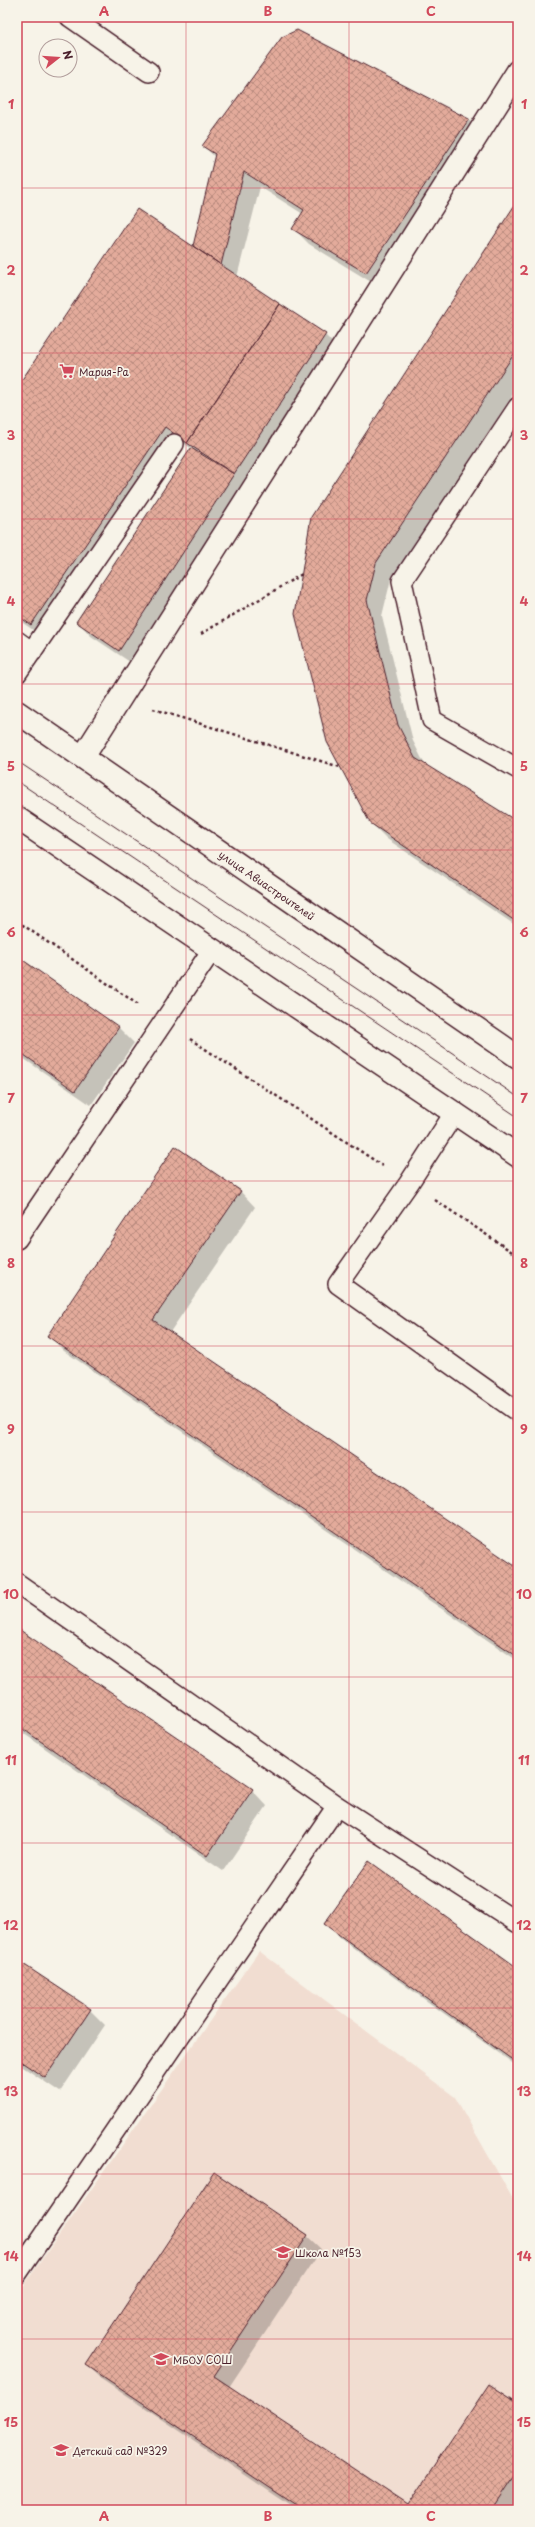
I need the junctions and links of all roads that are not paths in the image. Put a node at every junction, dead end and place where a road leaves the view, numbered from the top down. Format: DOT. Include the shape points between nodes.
graph roads {
  1 [pos="70,17"];
  2 [pos="518,71"];
  3 [pos="149,72"];
  4 [pos="518,407"];
  5 [pos="174,444"];
  6 [pos="24,646"];
  7 [pos="17,673"];
  8 [pos="17,712"];
  9 [pos="83,757"];
  10 [pos="518,769"];
  11 [pos="17,818"];
  12 [pos="212,950"];
  13 [pos="518,1057"];
  14 [pos="454,1112"];
  15 [pos="518,1156"];
  16 [pos="17,1239"];
  17 [pos="518,1412"];
  18 [pos="17,1583"];
  19 [pos="337,1806"];
  20 [pos="518,1923"];
  21 [pos="17,2274"];
  1 -- 3 [label="lane"];
  2 -- 9 [label="main road"];
  4 -- 10 [label="lane" via="402,581 432,720"];
  5 -- 6 [label="lane"];
  6 -- 7 [label="lane"];
  8 -- 9 [label="main road, улица Авиастроителей"];
  9 -- 13 [label="main road, улица Авиастроителей"];
  11 -- 12 [label="main road"];
  12 -- 14 [label="main road"];
  12 -- 16 [label="lane"];
  14 -- 15 [label="main road"];
  14 -- 17 [label="lane" via="409,1183 338,1284"];
  18 -- 19 [label="lane"];
  19 -- 20 [label="lane"];
  19 -- 21 [label="lane"];
}
